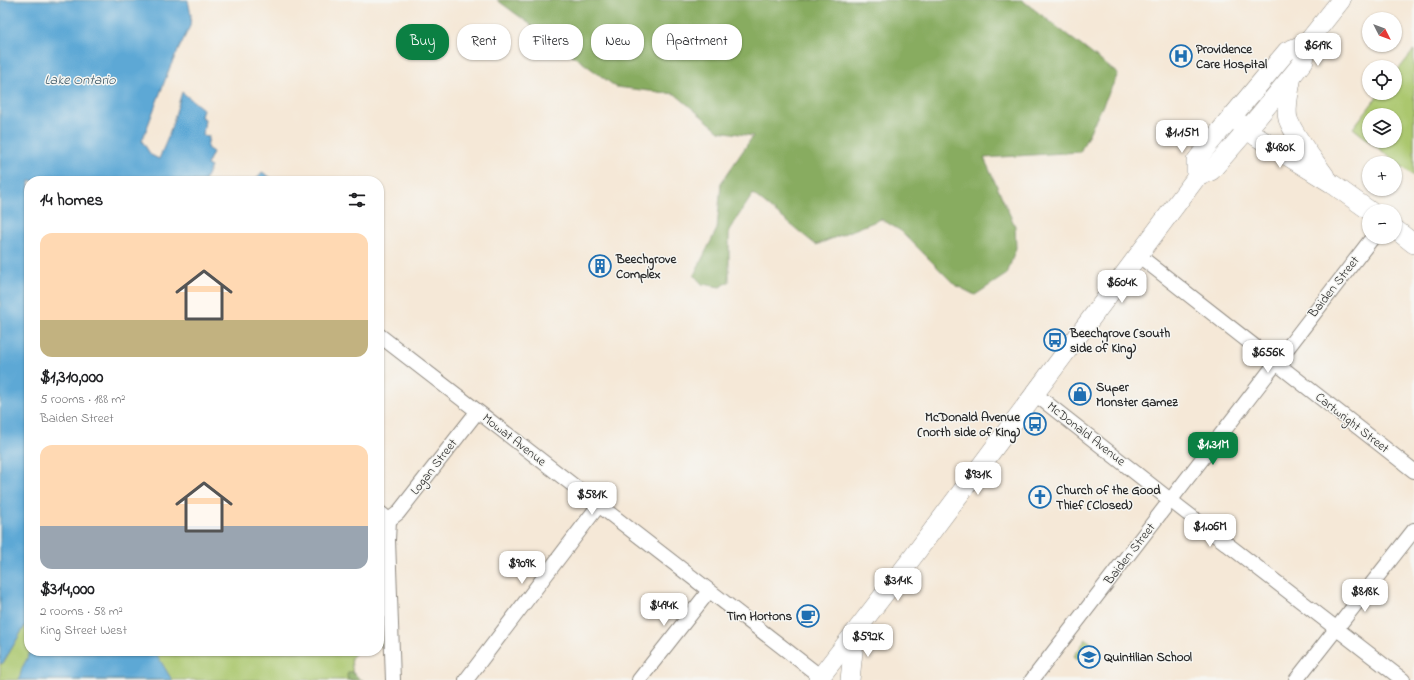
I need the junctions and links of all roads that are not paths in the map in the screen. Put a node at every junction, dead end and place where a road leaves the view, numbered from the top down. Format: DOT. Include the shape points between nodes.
graph roads {
  1 [pos="1341,0"];
  2 [pos="1307,42"];
  3 [pos="1292,75"];
  4 [pos="1232,117"];
  5 [pos="1247,129"];
  6 [pos="1196,178"];
  7 [pos="1331,183"];
  8 [pos="1362,205"];
  9 [pos="1402,235"];
  10 [pos="1368,244"];
  11 [pos="1414,244"];
  12 [pos="1138,255"];
  13 [pos="384,339"];
  14 [pos="1275,363"];
  15 [pos="1035,394"];
  16 [pos="477,412"];
  17 [pos="1414,471"];
  18 [pos="1171,501"];
  19 [pos="599,506"];
  20 [pos="384,516"];
  21 [pos="1414,530"];
  22 [pos="709,591"];
  23 [pos="1336,628"];
  24 [pos="855,633"];
  25 [pos="821,679"];
  26 [pos="392,680"];
  27 [pos="466,680"];
  28 [pos="639,680"];
  29 [pos="850,680"];
  30 [pos="1032,680"];
  31 [pos="1296,680"];
  32 [pos="1403,680"];
  1 -- 2 [label="main road"];
  2 -- 3 [label="main road" via="1304,61"];
  2 -- 4 [label="main road" via="1287,51"];
  3 -- 5 [label="main road"];
  3 -- 7 [label="main road" via="1288,96 1288,118"];
  4 -- 5 [label="main road"];
  4 -- 6 [label="main road" via="1196,161"];
  5 -- 6 [label="main road" via="1211,171"];
  5 -- 7 [label="main road"];
  6 -- 12 [label="main road"];
  7 -- 8 [label="main road"];
  9 -- 11 [label="main road"];
  10 -- 14 [label="street, Baiden Street"];
  12 -- 14 [label="street, Cartwright Street"];
  12 -- 15 [label="main road"];
  13 -- 16 [label="street, Mowat Avenue"];
  14 -- 17 [label="street, Cartwright Street"];
  14 -- 18 [label="street, Baiden Street"];
  15 -- 18 [label="street, McDonald Avenue"];
  15 -- 24 [label="main road"];
  16 -- 19 [label="street, Mowat Avenue"];
  16 -- 20 [label="street, Logan Street" via="398,513"];
  18 -- 23 [label="street, McDonald Avenue"];
  18 -- 30 [label="street, Baiden Street"];
  19 -- 22 [label="street, Mowat Avenue"];
  19 -- 27 [label="street"];
  20 -- 26 [label="street" via="388,540"];
  21 -- 23 [label="street"];
  22 -- 25 [label="street, Mowat Avenue"];
  22 -- 28 [label="street"];
  23 -- 31 [label="street"];
  23 -- 32 [label="street, McDonald Avenue"];
  24 -- 25 [label="main road"];
  24 -- 29 [label="main road"];
}
